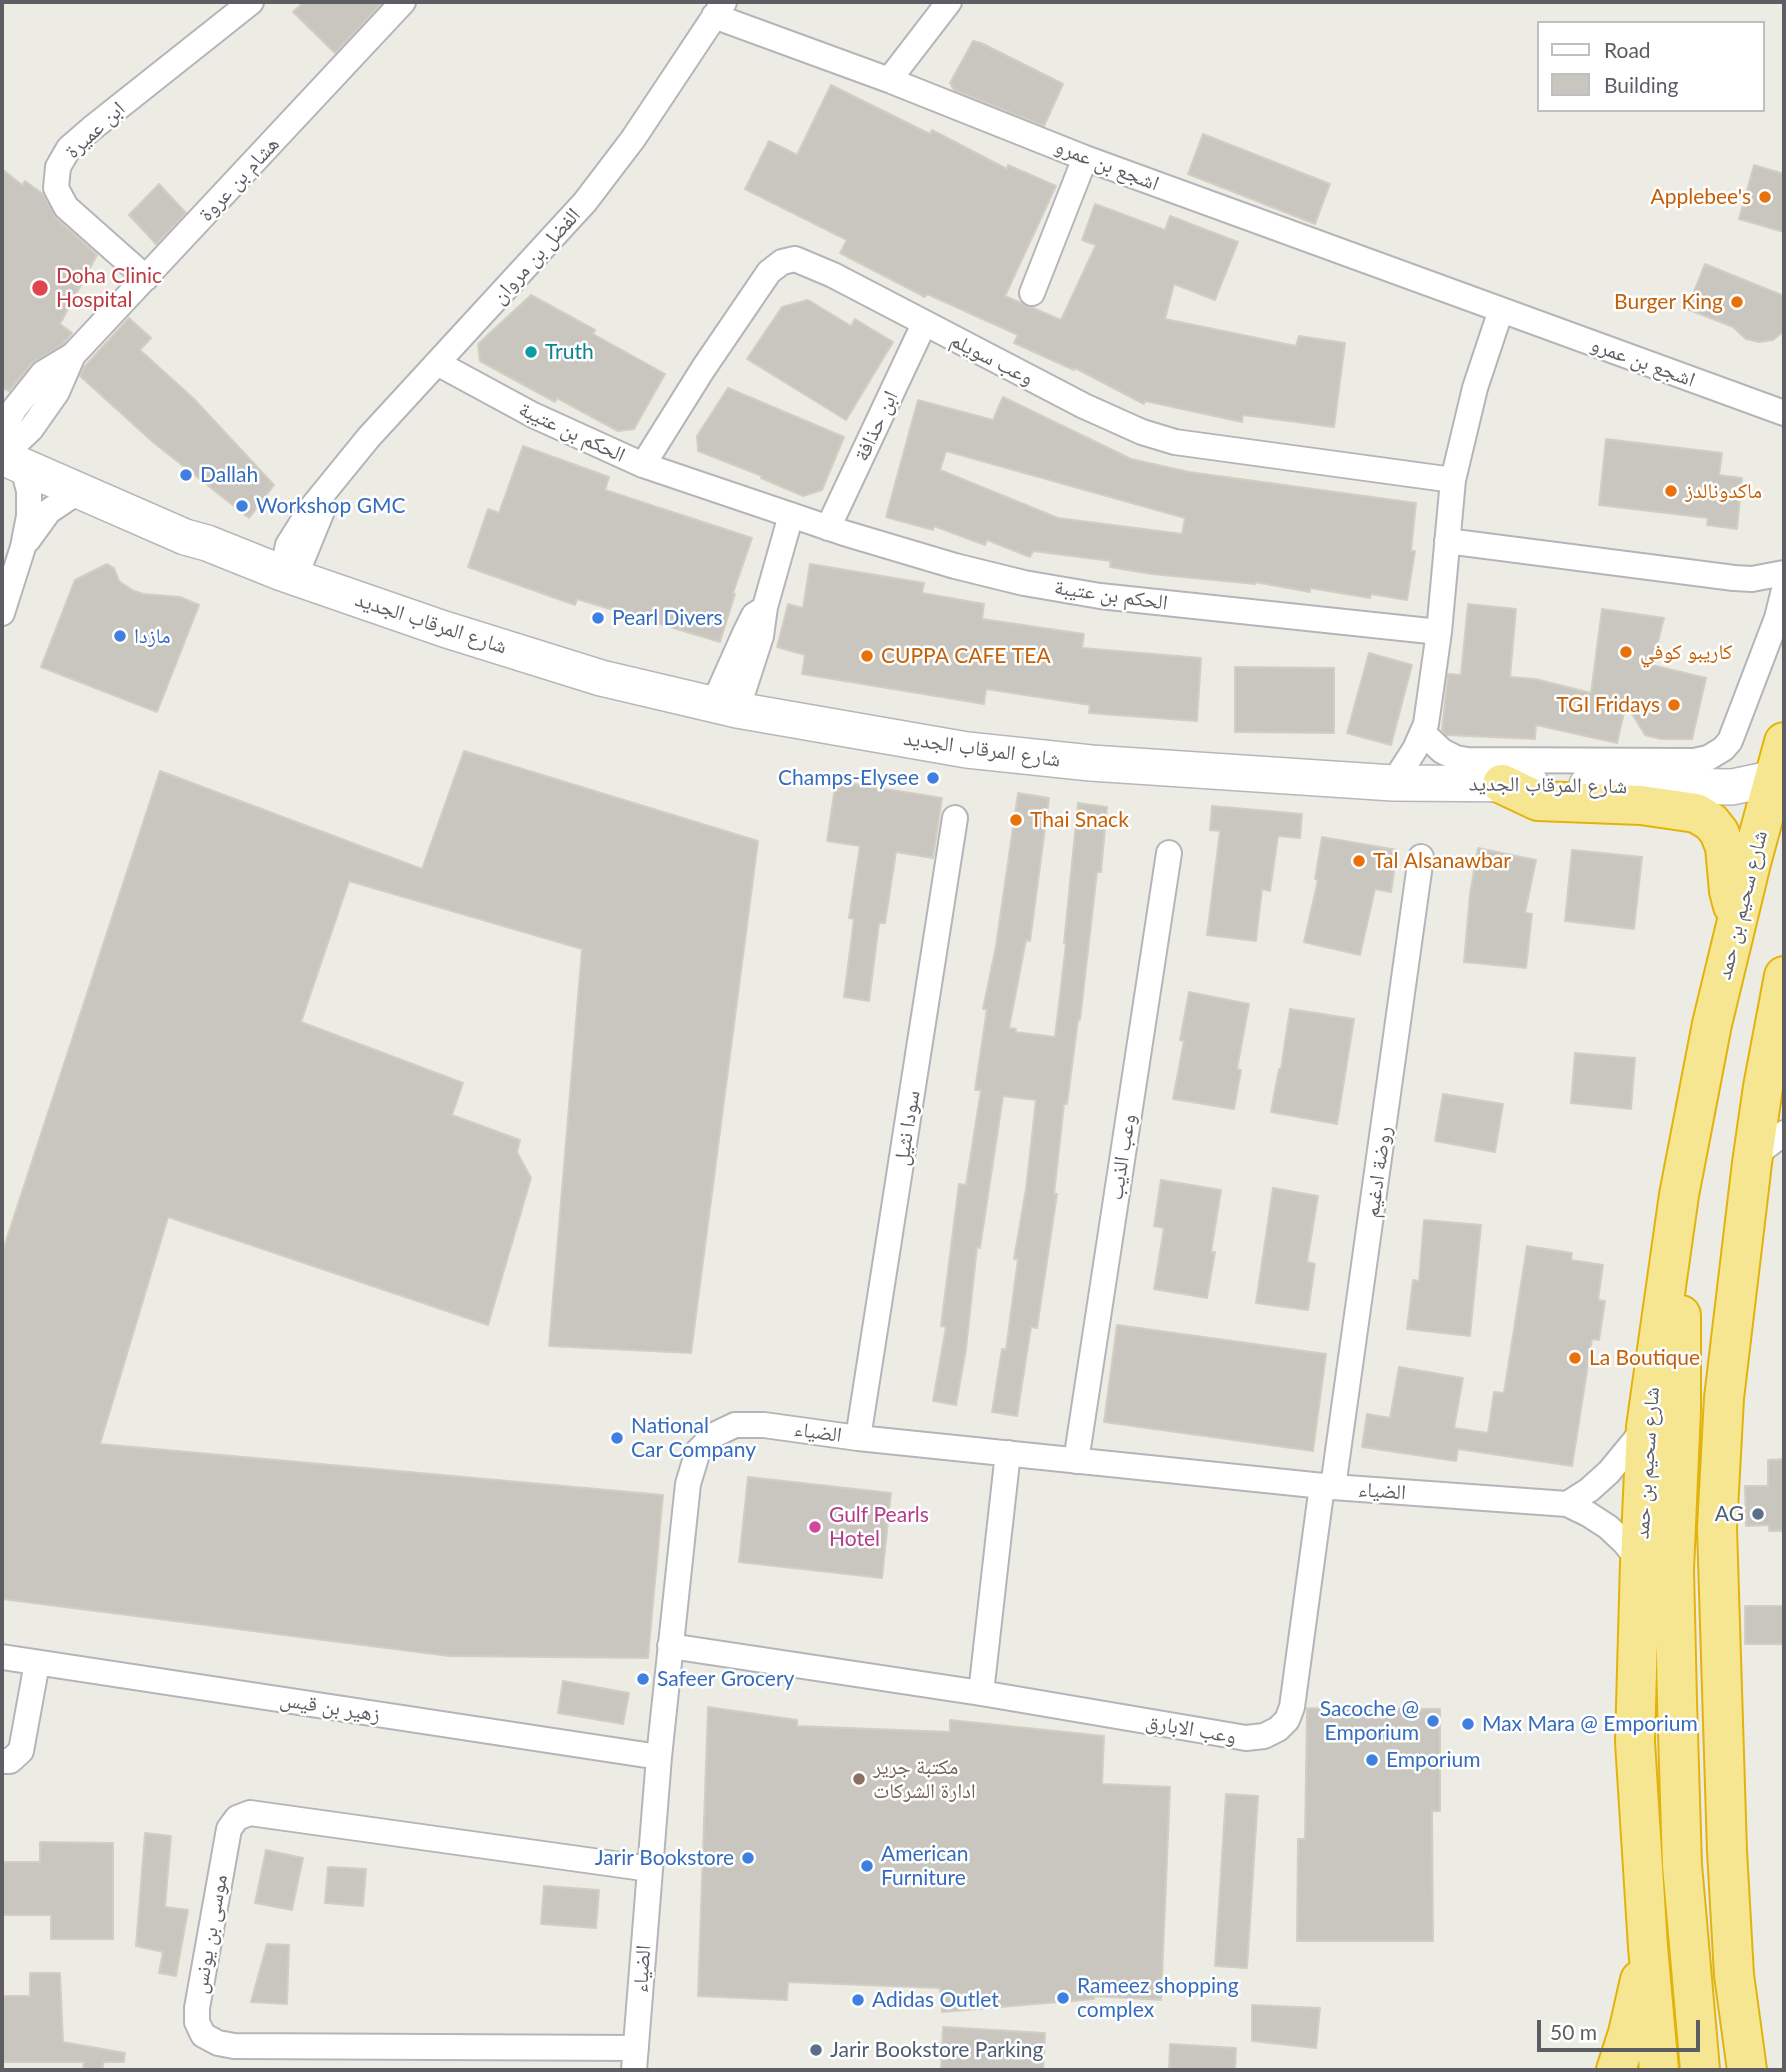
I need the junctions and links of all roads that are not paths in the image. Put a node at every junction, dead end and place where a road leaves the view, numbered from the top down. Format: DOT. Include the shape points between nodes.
graph roads {
  1 [pos="251,2"];
  2 [pos="403,2"];
  3 [pos="949,2"];
  4 [pos="719,9"];
  5 [pos="889,79"];
  6 [pos="1085,158"];
  7 [pos="146,278"];
  8 [pos="1032,293"];
  9 [pos="1501,310"];
  10 [pos="925,324"];
  11 [pos="438,363"];
  12 [pos="1784,413"];
  13 [pos="9,451"];
  14 [pos="643,465"];
  15 [pos="1453,480"];
  16 [pos="82,493"];
  17 [pos="791,515"];
  18 [pos="828,528"];
  19 [pos="1447,541"];
  20 [pos="207,543"];
  21 [pos="23,547"];
  22 [pos="1784,573"];
  23 [pos="286,574"];
  24 [pos="1734,578"];
  25 [pos="1784,590"];
  26 [pos="2,613"];
  27 [pos="1777,618"];
  28 [pos="1439,632"];
  29 [pos="725,707"];
  30 [pos="1423,733"];
  31 [pos="1784,742"];
  32 [pos="1779,778"];
  33 [pos="1393,783"];
  34 [pos="1502,784"];
  35 [pos="956,818"];
  36 [pos="1169,853"];
  37 [pos="1422,857"];
  38 [pos="1737,919"];
  39 [pos="1784,975"];
  40 [pos="1774,1097"];
  41 [pos="1784,1133"];
  42 [pos="1752,1163"];
  43 [pos="1670,1255"];
  44 [pos="1646,1427"];
  45 [pos="858,1438"];
  46 [pos="1008,1453"];
  47 [pos="1076,1461"];
  48 [pos="1327,1487"];
  49 [pos="1567,1504"];
  50 [pos="1640,1562"];
  51 [pos="670,1646"];
  52 [pos="2,1657"];
  53 [pos="37,1663"];
  54 [pos="981,1693"];
  55 [pos="659,1756"];
  56 [pos="2,1761"];
  57 [pos="650,1869"];
  58 [pos="1648,1947"];
  59 [pos="1734,1975"];
  60 [pos="635,2059"];
  61 [pos="1616,2070"];
  62 [pos="1659,2070"];
  63 [pos="1700,2070"];
  64 [pos="1746,2070"];
  65 [pos="1772,2070"];
  1 -- 7 [label="street, ابن عميرة" via="91,129 69,148 58,167 56,188 66,206"];
  2 -- 7 [label="street, هشام بن عروة"];
  3 -- 5 [label="street"];
  4 -- 5 [label="street, اشجع بن عمرو"];
  4 -- 11 [label="street, الفضل بن مروان" via="585,202"];
  5 -- 6 [label="street, اشجع بن عمرو"];
  6 -- 8 [label="street"];
  6 -- 9 [label="street, اشجع بن عمرو"];
  7 -- 13 [label="street, هشام بن عروة" via="74,355 43,373 15,408 8,426"];
  9 -- 12 [label="street, اشجع بن عمرو"];
  9 -- 15 [label="street" via="1463,430"];
  10 -- 14 [label="street, وعب سويلم" via="808,262 782,261 769,272 695,380"];
  10 -- 15 [label="street, وعب سويلم" via="1153,436"];
  10 -- 18 [label="street, ابن حذافة"];
  11 -- 14 [label="street, الحكم بن عتيبة" via="533,415"];
  11 -- 23 [label="street, الفضل بن مروان" via="369,437 307,514 288,545"];
  13 -- 16 [label="street, شارع المرقاب الجديد"];
  13 -- 20 [label="street, شارع المرقاب الجديد" via="189,527"];
  13 -- 21 [label="street, هشام بن عروة" via="30,503"];
  14 -- 17 [label="street, الحكم بن عتيبة"];
  15 -- 19 [label="street"];
  16 -- 20 [label="street, شارع المرقاب الجديد"];
  16 -- 21 [label="street" via="49,511"];
  17 -- 18 [label="street, الحكم بن عتيبة"];
  17 -- 29 [label="street" via="761,636"];
  18 -- 28 [label="street, الحكم بن عتيبة" via="955,566 1075,592"];
  19 -- 24 [label="street"];
  19 -- 28 [label="street"];
  20 -- 23 [label="street, شارع المرقاب الجديد"];
  21 -- 26 [label="street"];
  22 -- 24 [label="street"];
  23 -- 29 [label="street, شارع المرقاب الجديد" via="601,678"];
  24 -- 27 [label="street" via="1765,602"];
  25 -- 27 [label="street"];
  27 -- 30 [label="street" via="1730,741 1708,758 1467,760 1442,751"];
  28 -- 30 [label="street"];
  29 -- 33 [label="street, شارع المرقاب الجديد" via="967,750"];
  30 -- 33 [label="street"];
  31 -- 32 [label="highway, شارع سحيم بن حمد"];
  32 -- 34 [label="street, شارع المرقاب الجديد" via="1732,787"];
  32 -- 38 [label="highway, شارع سحيم بن حمد"];
  33 -- 34 [label="street, شارع المرقاب الجديد"];
  34 -- 38 [label="highway" via="1538,801 1641,805 1696,813 1711,822 1725,847 1728,891"];
  35 -- 45 [label="street, سودا نثيل"];
  36 -- 47 [label="street, وعب الذيب"];
  37 -- 48 [label="street, روضة ادغيم"];
  38 -- 43 [label="highway, شارع سحيم بن حمد" via="1712,1024"];
  39 -- 40 [label="highway"];
  40 -- 42 [label="highway"];
  41 -- 42 [label="street"];
  42 -- 59 [label="highway" via="1724,1398 1717,1528"];
  43 -- 44 [label="highway, شارع سحيم بن حمد"];
  43 -- 63 [label="highway" via="1682,1332 1674,1570 1681,1838"];
  44 -- 49 [label="street" via="1609,1472"];
  44 -- 50 [label="highway, شارع سحيم بن حمد"];
  45 -- 46 [label="street, الضياء"];
  45 -- 51 [label="street, الضياء" via="764,1424 735,1425 714,1435 698,1451 688,1484"];
  46 -- 47 [label="street, الضياء"];
  46 -- 54 [label="street"];
  47 -- 48 [label="street, الضياء"];
  48 -- 49 [label="street, الضياء"];
  48 -- 54 [label="street, وعب الابارق" via="1292,1707 1278,1729 1247,1738"];
  49 -- 50 [label="street, الضياء" via="1608,1527"];
  50 -- 58 [label="highway, شارع سحيم بن حمد" via="1635,1742"];
  51 -- 54 [label="street, وعب الابارق"];
  51 -- 55 [label="street, الضياء"];
  52 -- 53 [label="street, زهير بن قيس"];
  53 -- 55 [label="street, زهير بن قيس"];
  53 -- 56 [label="street" via="21,1751 10,1761"];
  55 -- 57 [label="street, الضياء"];
  57 -- 60 [label="street, الضياء"];
  57 -- 60 [label="street, موسى بن يونس" via="250,1812 237,1818 229,1829 197,2008 203,2035 234,2046"];
  58 -- 61 [label="highway"];
  58 -- 62 [label="highway, شارع سحيم بن حمد"];
  59 -- 64 [label="highway"];
  59 -- 65 [label="highway" via="1757,2042"];
}
